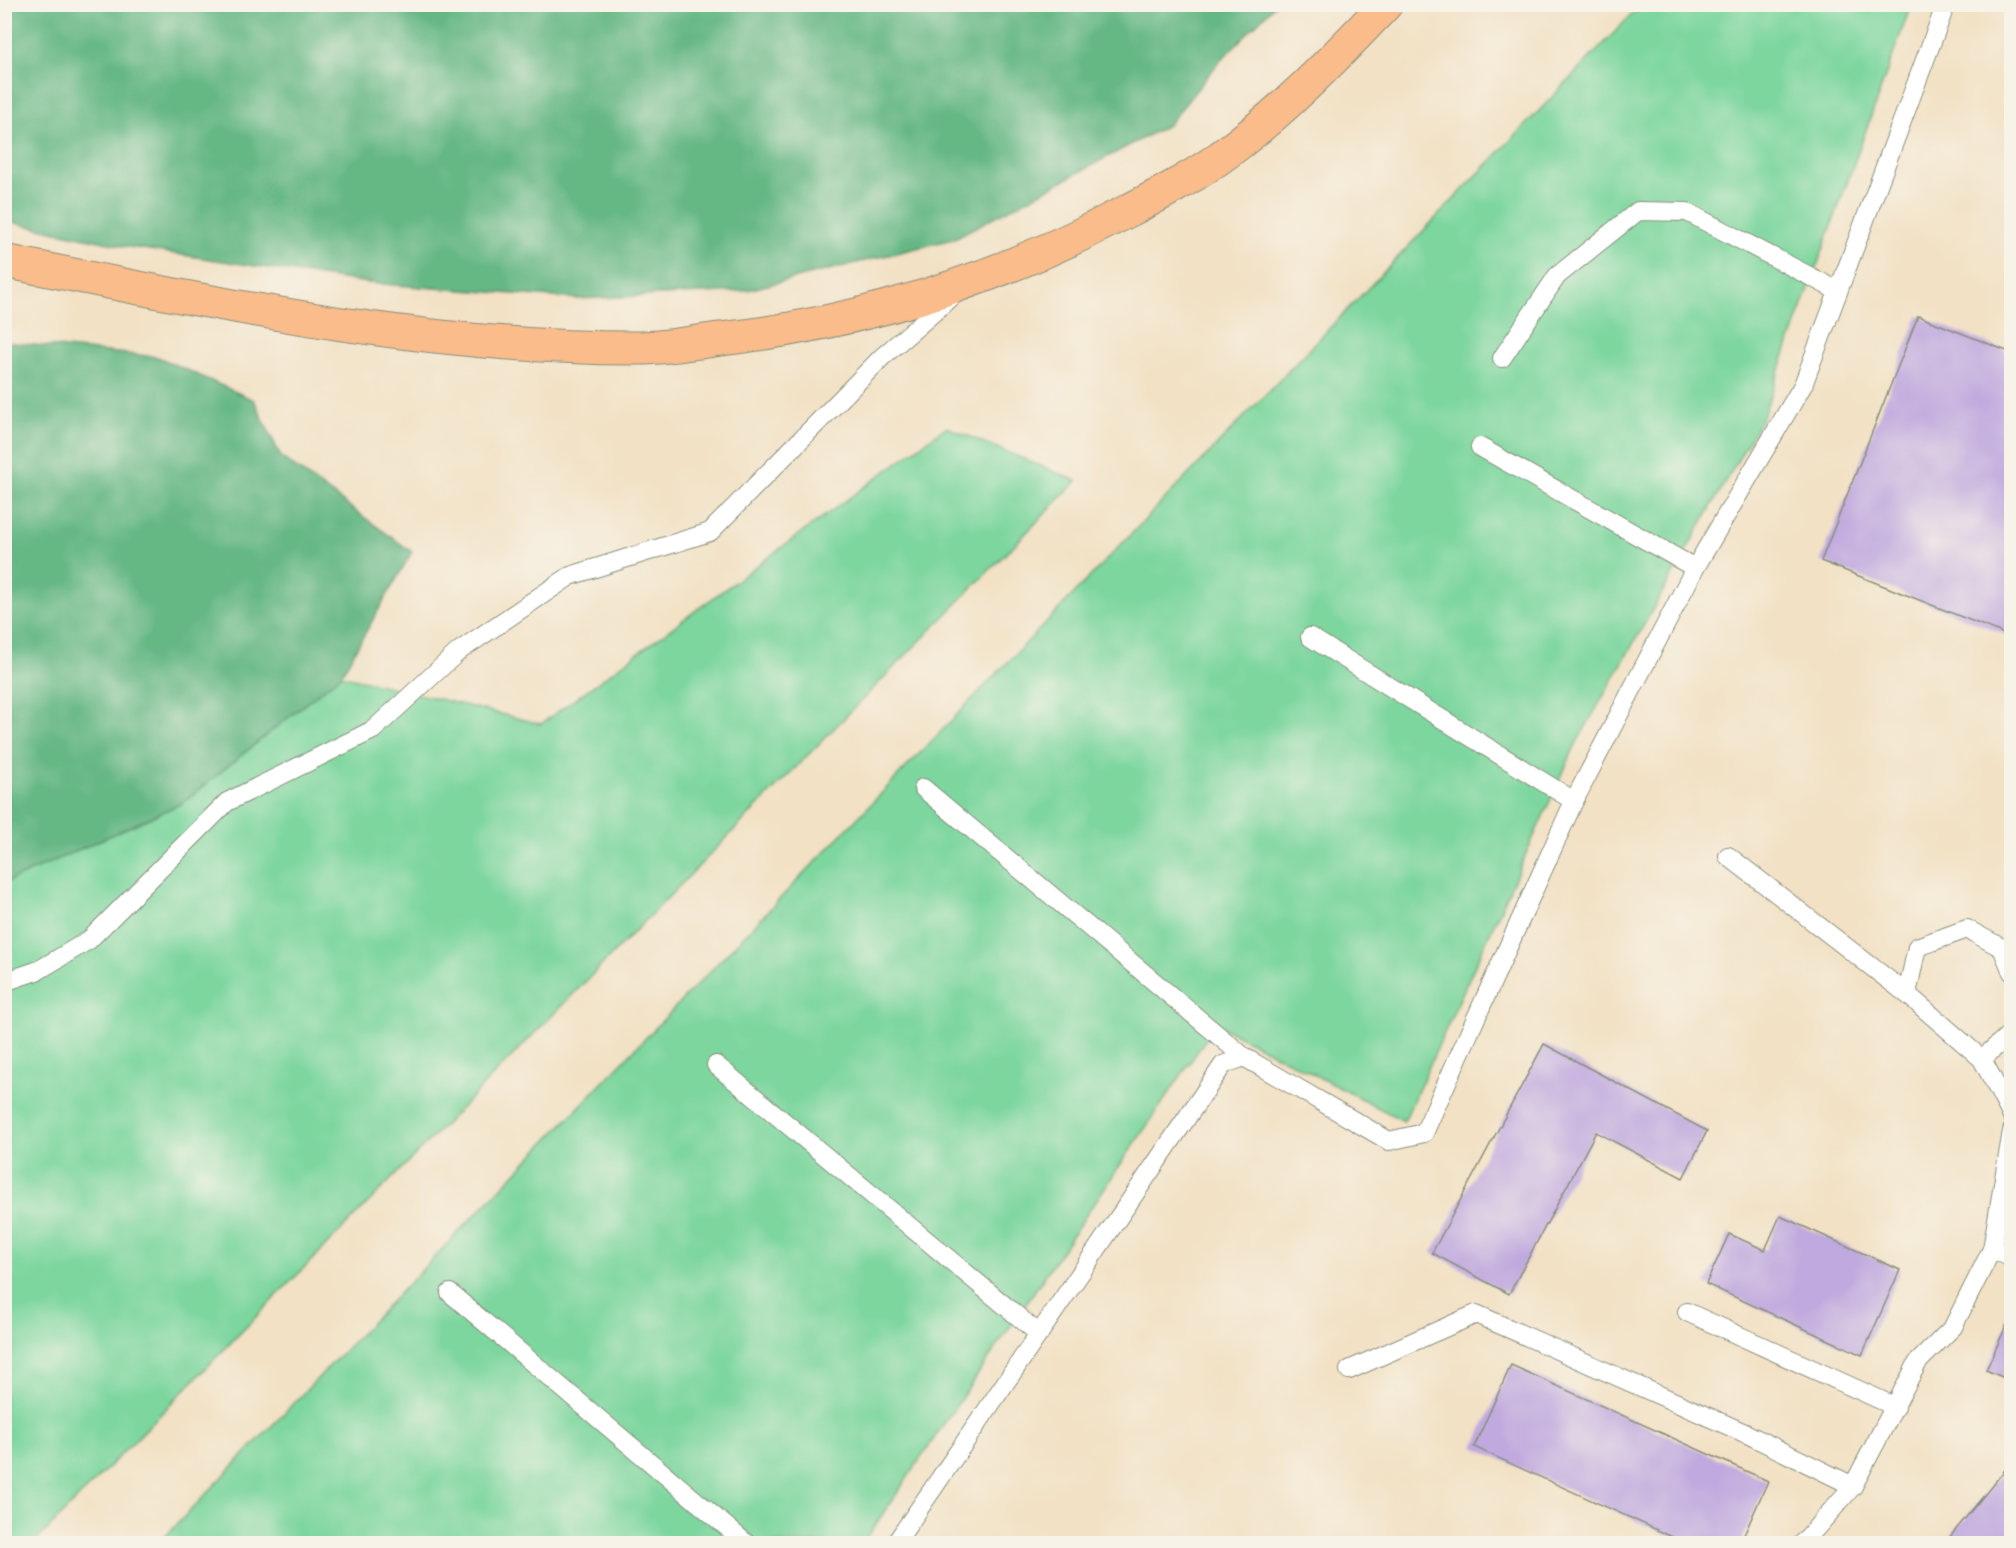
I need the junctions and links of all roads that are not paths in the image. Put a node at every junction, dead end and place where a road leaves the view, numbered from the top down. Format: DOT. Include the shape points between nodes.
graph roads {
  1 [pos="1386,4"];
  2 [pos="1947,4"];
  3 [pos="4,261"];
  4 [pos="968,283"];
  5 [pos="1838,291"];
  6 [pos="1502,358"];
  7 [pos="1480,447"];
  8 [pos="1695,568"];
  9 [pos="1310,637"];
  10 [pos="923,788"];
  11 [pos="1574,801"];
  12 [pos="1728,856"];
  13 [pos="2012,972"];
  14 [pos="4,982"];
  15 [pos="1907,994"];
  16 [pos="2012,1032"];
  17 [pos="1244,1057"];
  18 [pos="1982,1059"];
  19 [pos="716,1065"];
  20 [pos="2012,1116"];
  21 [pos="2012,1131"];
  22 [pos="1992,1249"];
  23 [pos="2012,1258"];
  24 [pos="450,1293"];
  25 [pos="1687,1312"];
  26 [pos="1039,1334"];
  27 [pos="1349,1370"];
  28 [pos="1896,1407"];
  29 [pos="1853,1486"];
  30 [pos="747,1544"];
  31 [pos="895,1544"];
  32 [pos="1802,1544"];
  1 -- 4 [label="main road" via="1325,67 1217,160 1101,225"];
  2 -- 5 [label="lane"];
  3 -- 4 [label="main road" via="288,316 472,341 643,348 790,331 874,313"];
  4 -- 14 [label="lane" via="882,357 710,532 570,576 459,651 373,730 227,802 89,940 39,970"];
  5 -- 6 [label="lane" via="1687,212 1638,212 1557,276"];
  5 -- 8 [label="lane" via="1803,385"];
  7 -- 8 [label="lane"];
  8 -- 11 [label="lane"];
  9 -- 11 [label="lane"];
  10 -- 17 [label="lane"];
  11 -- 17 [label="lane" via="1424,1133 1389,1141"];
  12 -- 15 [label="lane"];
  13 -- 15 [label="lane" via="2002,948 1967,929 1917,947"];
  15 -- 18 [label="lane"];
  16 -- 18 [label="lane"];
  17 -- 26 [label="lane" via="1223,1065"];
  18 -- 20 [label="lane"];
  19 -- 26 [label="lane"];
  21 -- 22 [label="lane"];
  22 -- 23 [label="lane"];
  22 -- 28 [label="lane" via="1953,1327 1918,1362"];
  24 -- 30 [label="lane"];
  25 -- 28 [label="lane"];
  26 -- 31 [label="lane"];
  27 -- 29 [label="lane" via="1476,1314 1747,1434"];
  28 -- 29 [label="lane"];
  29 -- 32 [label="lane"];
}
